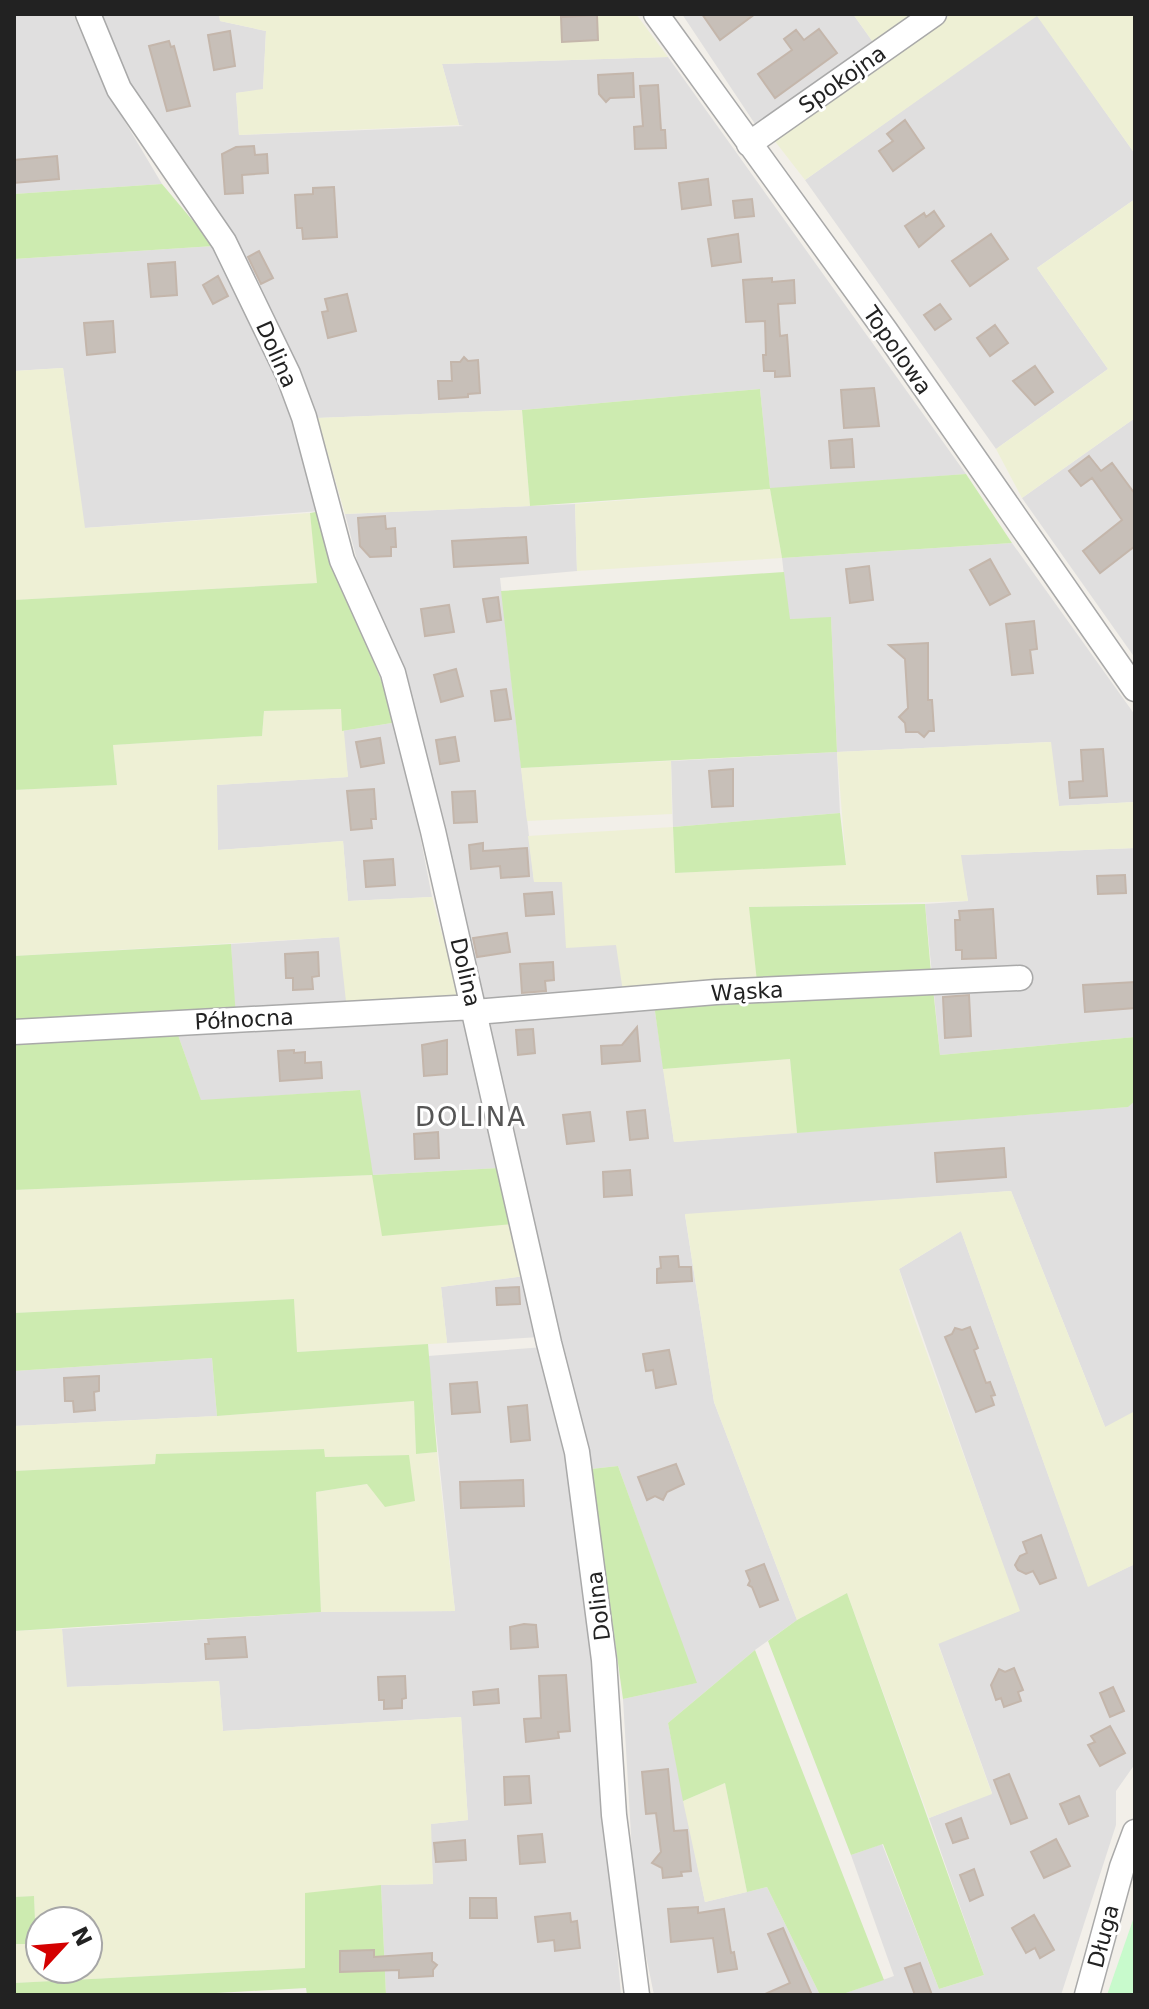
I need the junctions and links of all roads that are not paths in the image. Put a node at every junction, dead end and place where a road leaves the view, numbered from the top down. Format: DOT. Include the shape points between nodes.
graph roads {
  1 [pos="88,14"];
  2 [pos="656,14"];
  3 [pos="934,14"];
  4 [pos="749,144"];
  5 [pos="1135,689"];
  6 [pos="1020,978"];
  7 [pos="474,1009"];
  8 [pos="14,1032"];
  9 [pos="1135,1832"];
  10 [pos="637,1995"];
  11 [pos="1087,1995"];
  1 -- 7 [label="street, Dolina" via="119,89 224,242 288,374 342,560 393,673"];
  2 -- 4 [label="street, Topolowa"];
  3 -- 4 [label="street, Spokojna"];
  4 -- 5 [label="street, Topolowa"];
  6 -- 7 [label="street, Wąska"];
  7 -- 8 [label="street, Północna"];
  7 -- 10 [label="street, Dolina" via="583,1490"];
  9 -- 11 [label="street, Długa"];
}
